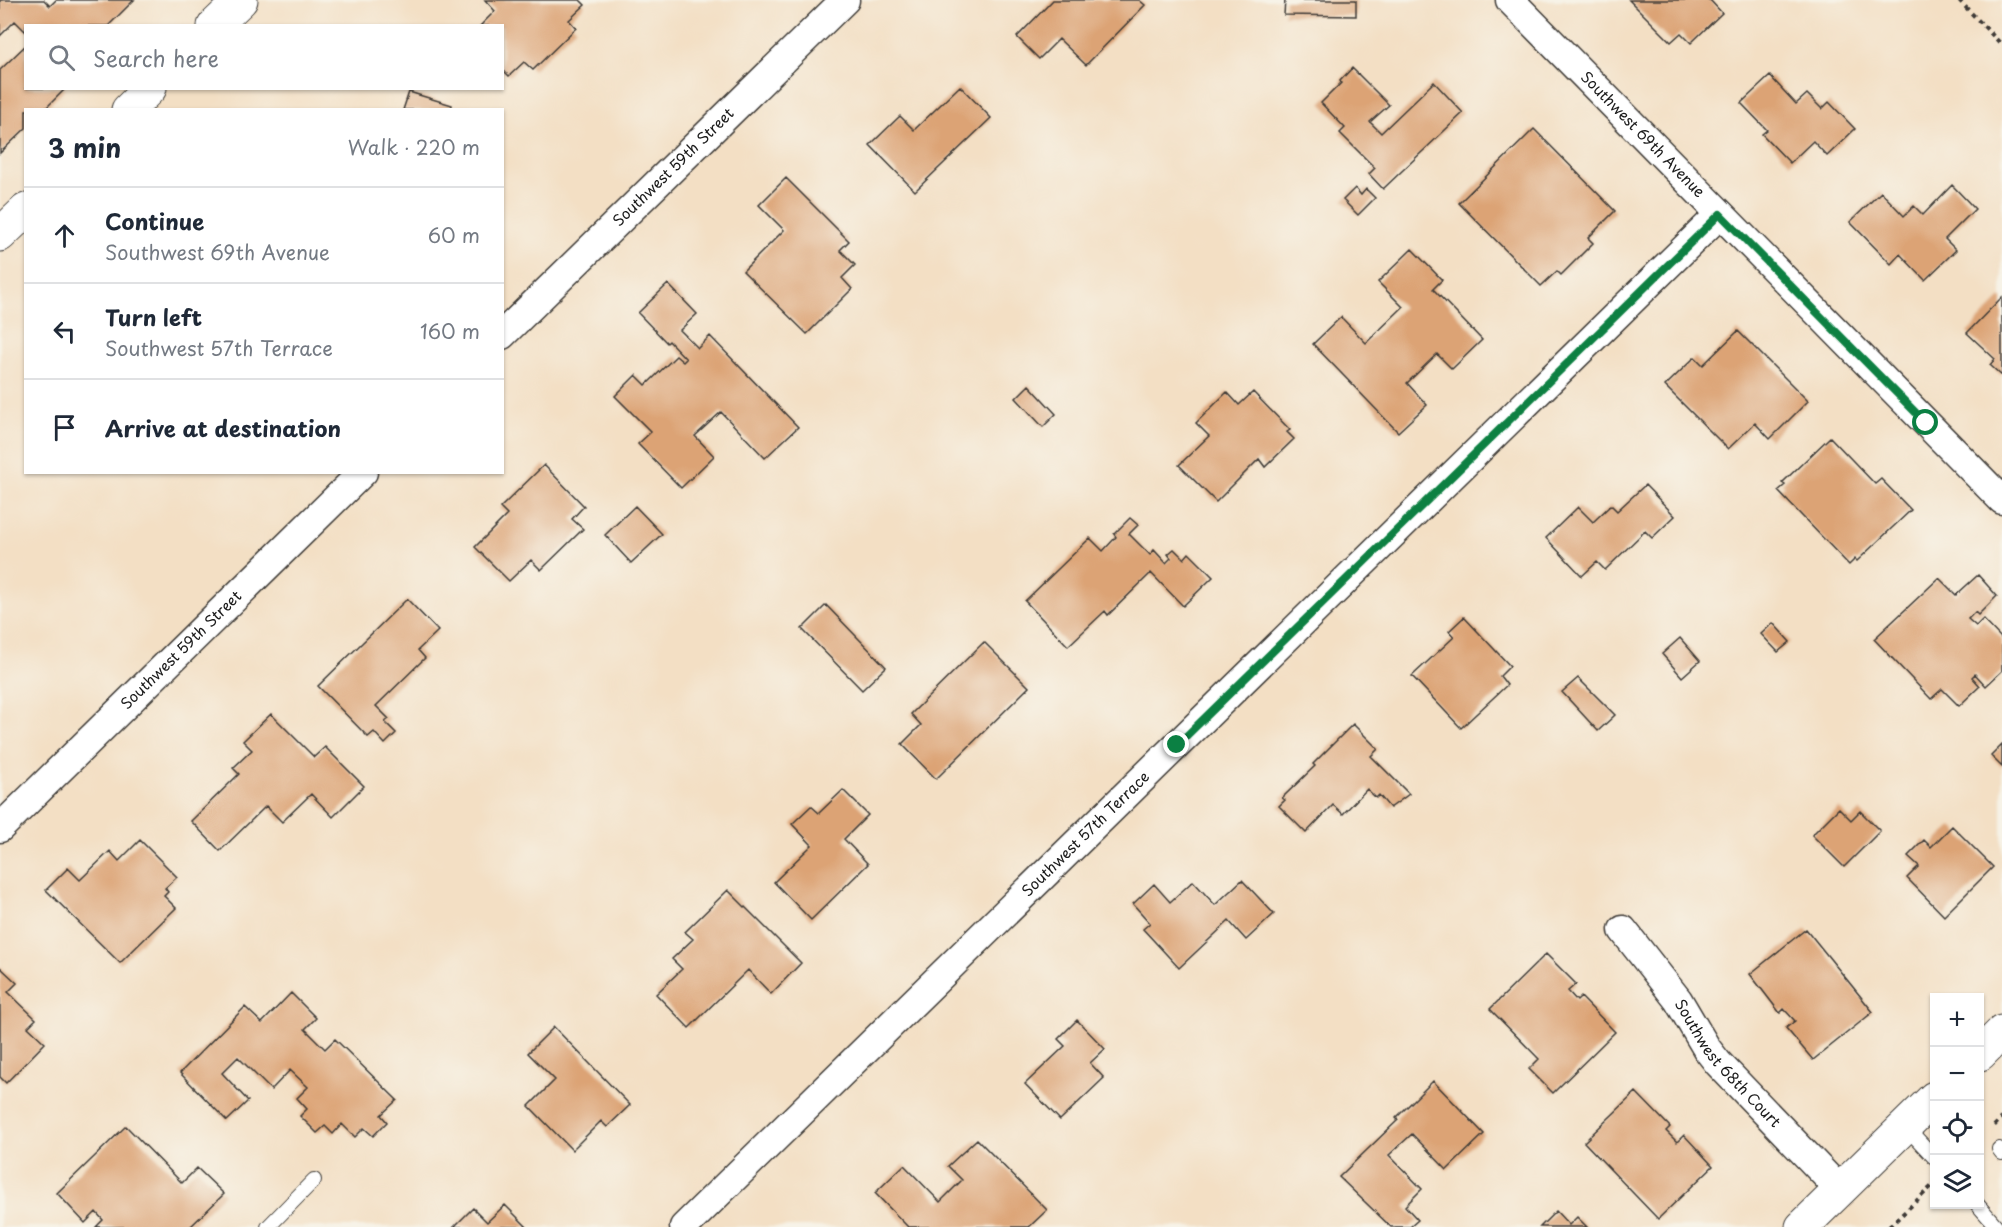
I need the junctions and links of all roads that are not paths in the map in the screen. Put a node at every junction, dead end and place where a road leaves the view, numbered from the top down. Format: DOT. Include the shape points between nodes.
graph roads {
  1 [pos="241,0"];
  2 [pos="844,0"];
  3 [pos="1509,0"];
  4 [pos="216,24"];
  5 [pos="148,90"];
  6 [pos="130,108"];
  7 [pos="24,212"];
  8 [pos="1720,214"];
  9 [pos="0,235"];
  10 [pos="504,333"];
  11 [pos="361,474"];
  12 [pos="2002,500"];
  13 [pos="0,828"];
  14 [pos="1623,930"];
  15 [pos="2002,1032"];
  16 [pos="1984,1050"];
  17 [pos="1932,1101"];
  18 [pos="1905,1126"];
  19 [pos="1933,1155"];
  20 [pos="314,1180"];
  21 [pos="1840,1190"];
  22 [pos="1981,1209"];
  23 [pos="268,1227"];
  24 [pos="684,1227"];
  25 [pos="1802,1227"];
  26 [pos="1997,1227"];
  1 -- 4 [label="main road"];
  2 -- 10 [label="street, Southwest 59th Street"];
  3 -- 8 [label="street, Southwest 69th Avenue"];
  5 -- 6 [label="main road"];
  7 -- 9 [label="main road"];
  8 -- 12 [label="street, Southwest 69th Avenue"];
  8 -- 24 [label="street, Southwest 57th Terrace"];
  11 -- 13 [label="street, Southwest 59th Street"];
  14 -- 21 [label="street, Southwest 68th Court" via="1678,1000 1718,1063"];
  15 -- 16 [label="main road"];
  17 -- 18 [label="main road"];
  18 -- 19 [label="lane"];
  18 -- 21 [label="main road"];
  20 -- 23 [label="lane"];
  21 -- 25 [label="main road"];
  22 -- 26 [label="lane"];
}
